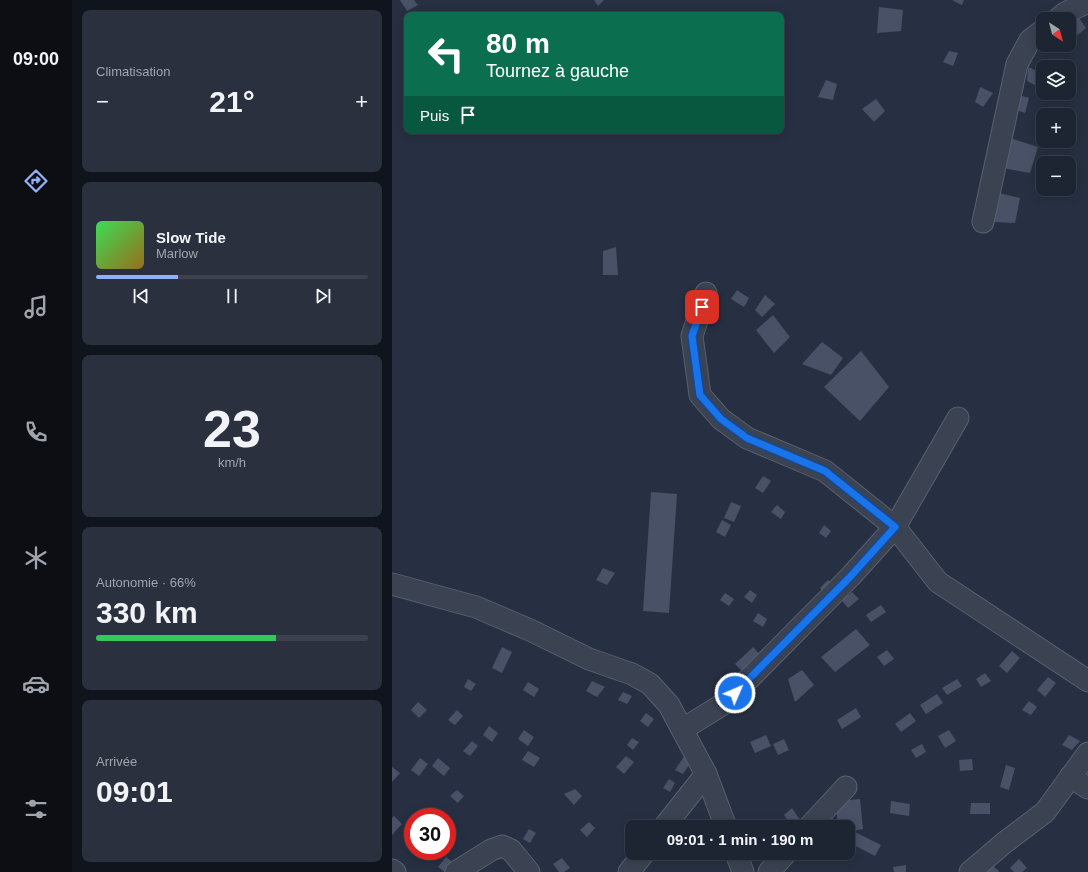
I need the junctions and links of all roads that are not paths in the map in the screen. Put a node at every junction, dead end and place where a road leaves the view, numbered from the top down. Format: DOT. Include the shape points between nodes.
graph roads {
  1 [pos="1088,2"];
  2 [pos="1069,12"];
  3 [pos="1036,35"];
  4 [pos="983,222"];
  5 [pos="706,293"];
  6 [pos="958,418"];
  7 [pos="895,527"];
  8 [pos="392,584"];
  9 [pos="1088,681"];
  10 [pos="683,729"];
  11 [pos="1088,753"];
  12 [pos="706,774"];
  13 [pos="1070,777"];
  14 [pos="846,787"];
  15 [pos="1088,788"];
  16 [pos="670,820"];
  17 [pos="723,820"];
  18 [pos="815,820"];
  19 [pos="638,860"];
  20 [pos="739,860"];
  21 [pos="780,860"];
  22 [pos="392,870"];
  23 [pos="395,872"];
  24 [pos="456,872"];
  25 [pos="529,872"];
  26 [pos="629,872"];
  27 [pos="743,872"];
  28 [pos="769,872"];
  29 [pos="970,872"];
  1 -- 2 [label="street"];
  3 -- 4 [label="street" via="1030,40 1017,64"];
  5 -- 7 [label="street" via="692,336 700,395 721,419 747,438 825,471"];
  6 -- 7 [label="street"];
  7 -- 9 [label="street" via="938,582"];
  7 -- 10 [label="street" via="850,577 725,703"];
  8 -- 10 [label="street" via="476,607 589,659 632,674 650,684 669,704"];
  10 -- 12 [label="street"];
  11 -- 13 [label="street"];
  12 -- 16 [label="street"];
  12 -- 17 [label="street"];
  13 -- 15 [label="street"];
  13 -- 29 [label="street" via="1045,812"];
  14 -- 18 [label="street"];
  19 -- 26 [label="street"];
  20 -- 27 [label="street"];
  21 -- 28 [label="street"];
  22 -- 23 [label="street"];
  24 -- 25 [label="street" via="502,846 511,850"];
}
